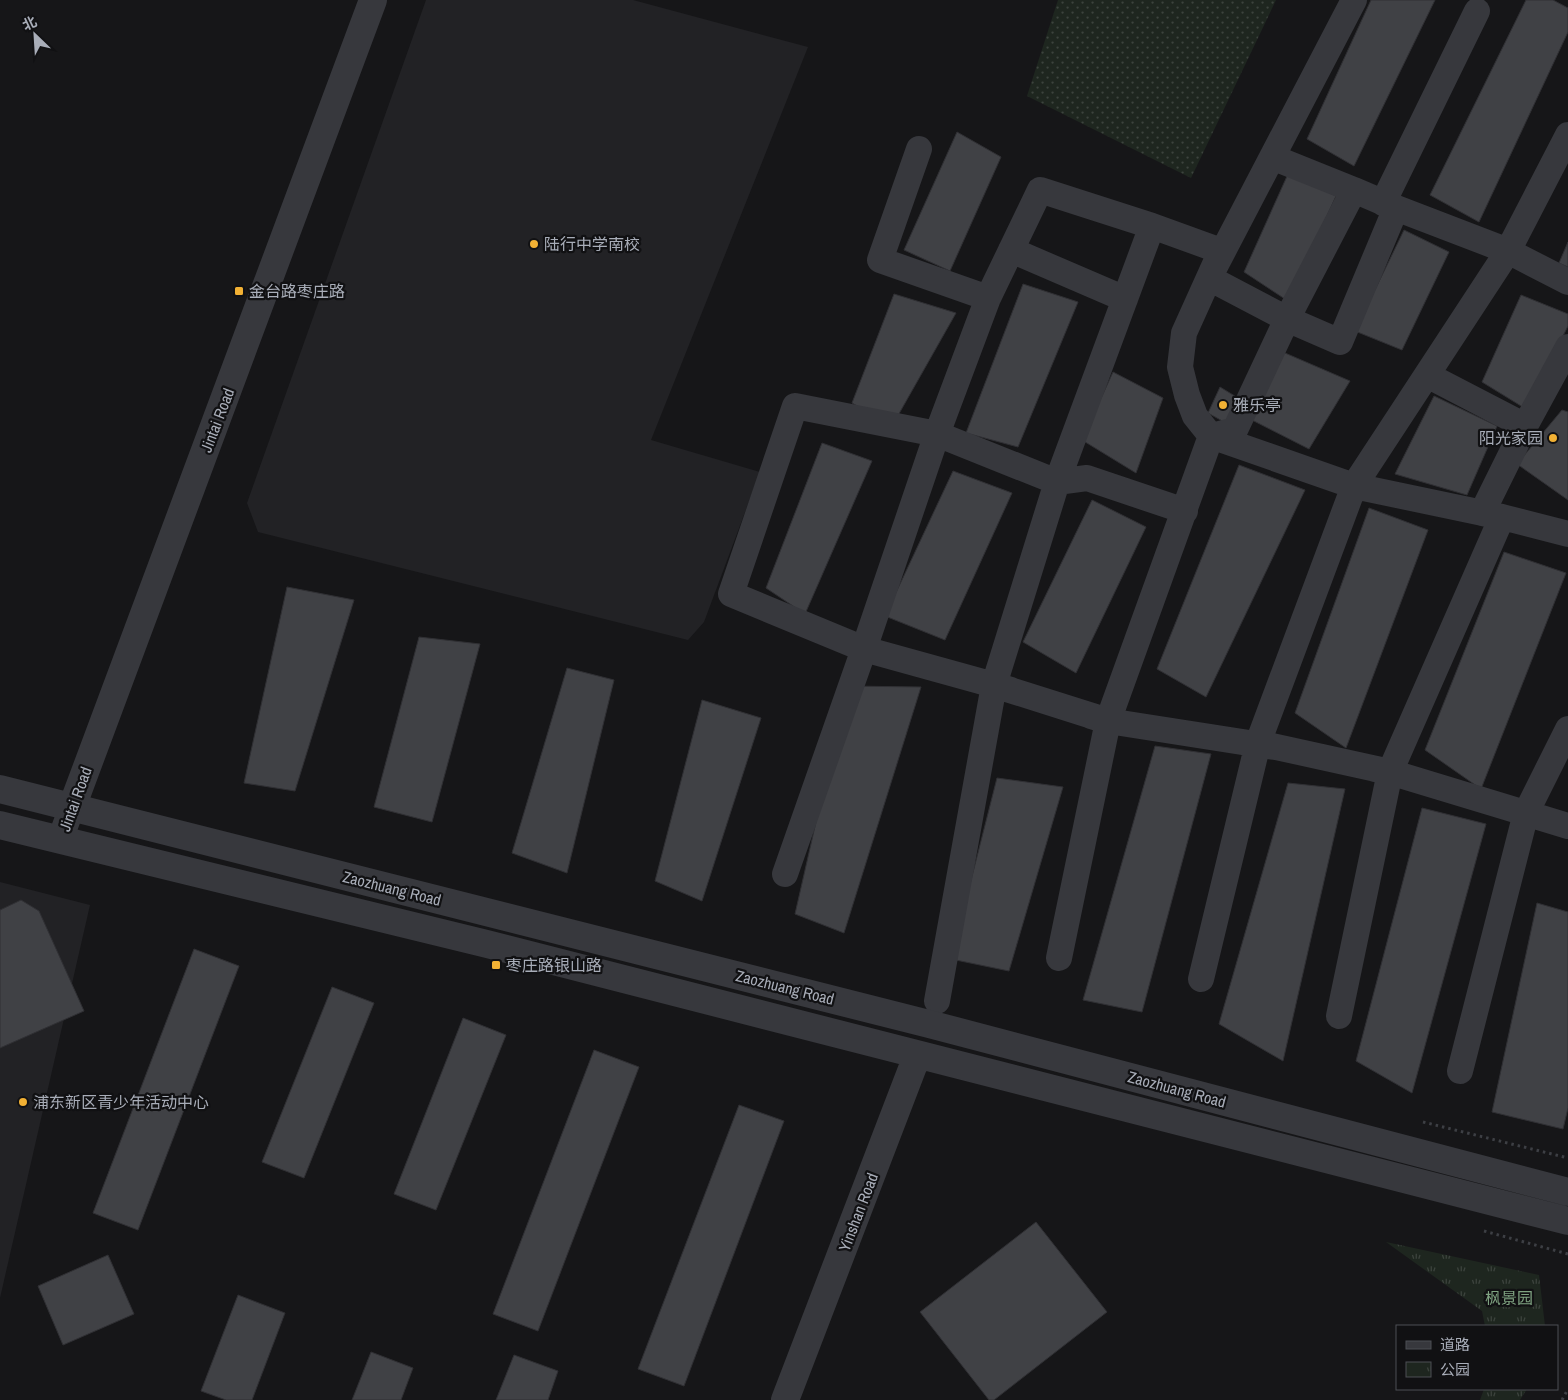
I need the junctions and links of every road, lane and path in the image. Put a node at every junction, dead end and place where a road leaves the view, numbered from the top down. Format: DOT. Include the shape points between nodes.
graph roads {
  1 [pos="374,0"];
  2 [pos="1354,0"];
  3 [pos="1477,11"];
  4 [pos="1568,135"];
  5 [pos="919,149"];
  6 [pos="1272,157"];
  7 [pos="1354,190"];
  8 [pos="1390,206"];
  9 [pos="1152,226"];
  10 [pos="1011,250"];
  11 [pos="1508,251"];
  12 [pos="1209,278"];
  13 [pos="1568,282"];
  14 [pos="988,298"];
  15 [pos="1125,298"];
  16 [pos="1287,319"];
  17 [pos="1568,347"];
  18 [pos="1427,374"];
  19 [pos="1526,426"];
  20 [pos="937,434"];
  21 [pos="1211,436"];
  22 [pos="1057,482"];
  23 [pos="1354,486"];
  24 [pos="1185,511"];
  25 [pos="1502,517"];
  26 [pos="1568,534"];
  27 [pos="864,649"];
  28 [pos="994,685"];
  29 [pos="1108,721"];
  30 [pos="1568,729"];
  31 [pos="1258,743"];
  32 [pos="1390,772"];
  33 [pos="0,789"];
  34 [pos="72,807"];
  35 [pos="1526,813"];
  36 [pos="0,825"];
  37 [pos="1568,826"];
  38 [pos="60,840"];
  39 [pos="785,874"];
  40 [pos="1059,958"];
  41 [pos="1201,979"];
  42 [pos="933,1013"];
  43 [pos="1339,1016"];
  44 [pos="918,1056"];
  45 [pos="1460,1071"];
  46 [pos="1568,1192"];
  47 [pos="1568,1221"];
  48 [pos="1568,1389"];
  49 [pos="785,1400"];
  50 [pos="1562,1400"];
  1 -- 34 [label="street, Jintai Road"];
  2 -- 6 [label="street"];
  3 -- 8 [label="street"];
  4 -- 11 [label="street"];
  5 -- 14 [label="street" via="880,260"];
  6 -- 7 [label="street"];
  6 -- 12 [label="street"];
  7 -- 8 [label="street"];
  7 -- 16 [label="street"];
  8 -- 11 [label="street"];
  8 -- 16 [label="street" via="1340,342"];
  9 -- 10 [label="street" via="1040,190"];
  9 -- 12 [label="street" via="1221,251"];
  9 -- 15 [label="street, Yinshan Road"];
  10 -- 14 [label="street"];
  10 -- 15 [label="street"];
  11 -- 13 [label="street"];
  11 -- 18 [label="street"];
  12 -- 16 [label="street"];
  12 -- 21 [label="street" via="1184,334 1180,367 1195,416"];
  14 -- 20 [label="street"];
  15 -- 22 [label="street, Yinshan Road"];
  16 -- 21 [label="street" via="1236,430"];
  17 -- 19 [label="street"];
  18 -- 19 [label="street"];
  18 -- 23 [label="street"];
  19 -- 25 [label="street" via="1482,513"];
  20 -- 22 [label="street"];
  20 -- 27 [label="street"];
  20 -- 27 [label="street" via="795,406 731,594"];
  21 -- 23 [label="street"];
  21 -- 24 [label="street"];
  22 -- 24 [label="street" via="1087,478"];
  22 -- 28 [label="street, Yinshan Road"];
  23 -- 25 [label="street"];
  23 -- 31 [label="street"];
  24 -- 29 [label="street"];
  25 -- 26 [label="street"];
  25 -- 32 [label="street"];
  27 -- 28 [label="street"];
  27 -- 39 [label="street"];
  28 -- 29 [label="street"];
  28 -- 42 [label="street, Yinshan Road"];
  29 -- 31 [label="street"];
  29 -- 40 [label="street"];
  30 -- 35 [label="street"];
  31 -- 32 [label="street"];
  31 -- 41 [label="street"];
  32 -- 35 [label="street"];
  32 -- 43 [label="street"];
  33 -- 34 [label="street, Zaozhuang Road"];
  34 -- 38 [label="street, Jintai Road"];
  34 -- 42 [label="street, Zaozhuang Road"];
  35 -- 37 [label="street"];
  35 -- 45 [label="street"];
  36 -- 38 [label="street, Zaozhuang Road"];
  38 -- 44 [label="street, Zaozhuang Road" via="487,944"];
  42 -- 44 [label="street, Yinshan Road"];
  42 -- 46 [label="street, Zaozhuang Road"];
  44 -- 47 [label="street, Zaozhuang Road"];
  44 -- 49 [label="street, Yinshan Road"];
  48 -- 50 [label="path"];
}
